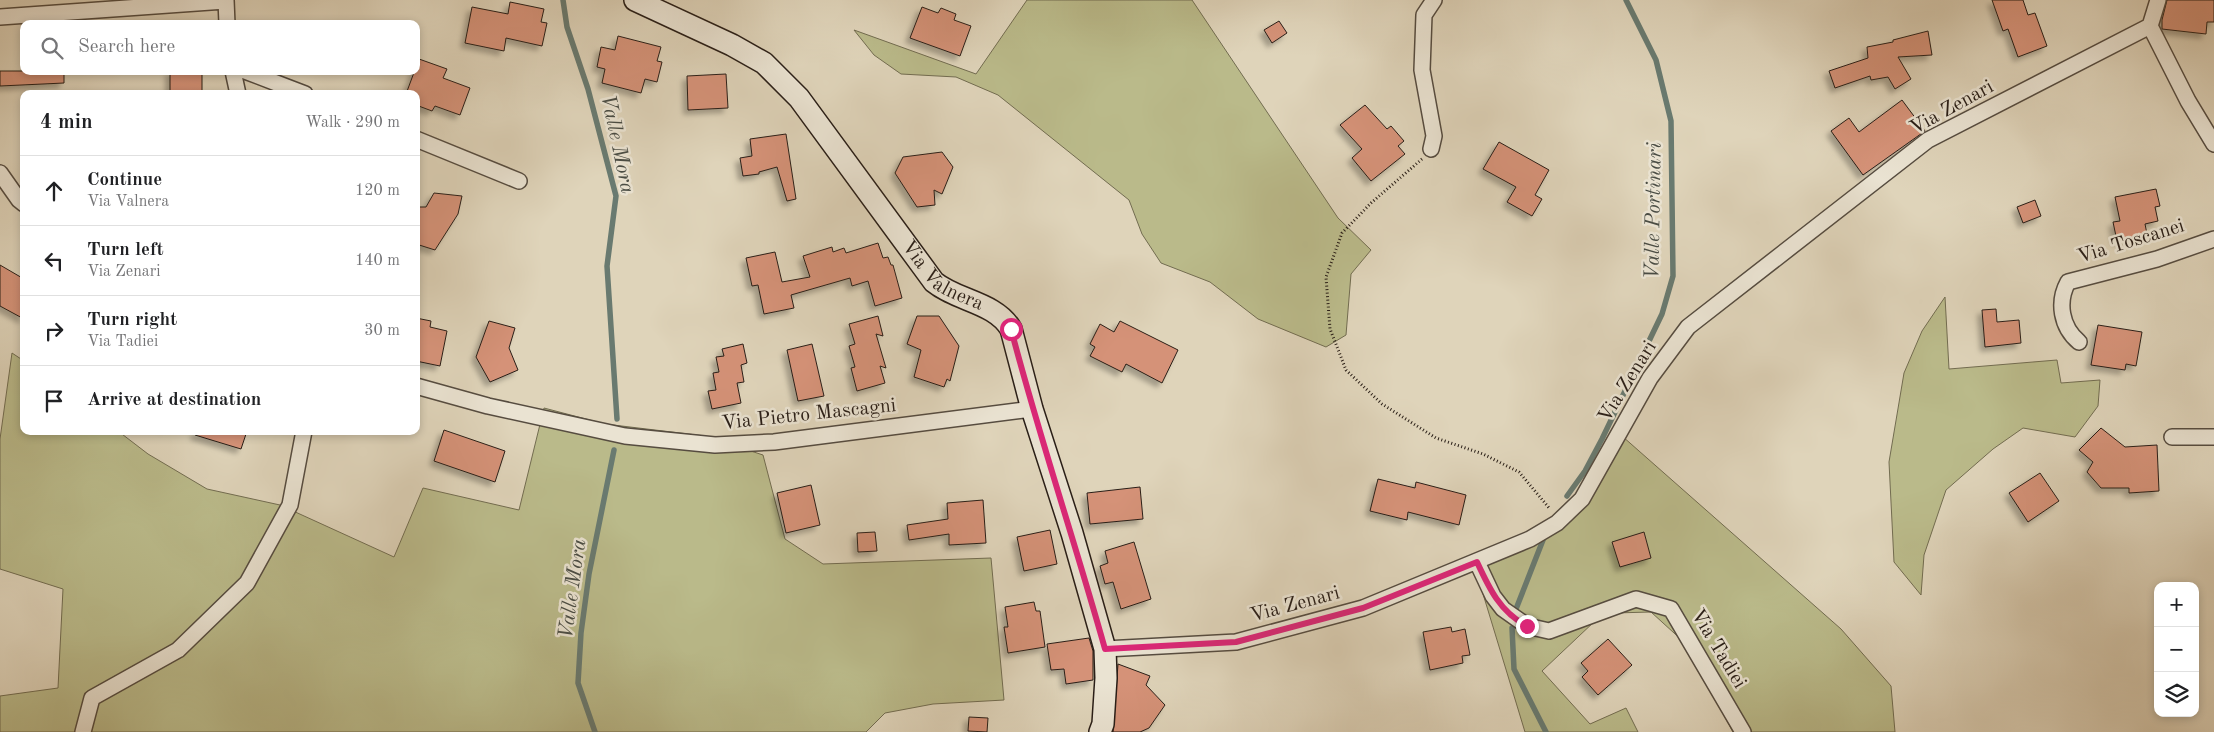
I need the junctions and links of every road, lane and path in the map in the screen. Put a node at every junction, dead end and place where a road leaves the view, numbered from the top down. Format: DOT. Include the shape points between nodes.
graph roads {
  1 [pos="225,0"];
  2 [pos="635,0"];
  3 [pos="1434,0"];
  4 [pos="2158,0"];
  5 [pos="0,17"];
  6 [pos="227,20"];
  7 [pos="2150,26"];
  8 [pos="233,75"];
  9 [pos="255,75"];
  10 [pos="237,90"];
  11 [pos="295,90"];
  12 [pos="420,141"];
  13 [pos="2214,144"];
  14 [pos="1431,148"];
  15 [pos="0,173"];
  16 [pos="519,181"];
  17 [pos="20,201"];
  18 [pos="2214,239"];
  19 [pos="2079,342"];
  20 [pos="420,387"];
  21 [pos="1032,409"];
  22 [pos="303,435"];
  23 [pos="2172,436"];
  24 [pos="2214,437"];
  25 [pos="1557,523"];
  26 [pos="1477,562"];
  27 [pos="1105,649"];
  28 [pos="84,732"];
  29 [pos="1100,732"];
  30 [pos="1743,732"];
  1 -- 5 [label="street"];
  1 -- 6 [label="street"];
  2 -- 21 [label="street, Via Valnera" via="764,63 799,98 934,282 945,291 1006,319"];
  3 -- 14 [label="street" via="1424,15 1422,70 1434,136"];
  4 -- 7 [label="street"];
  7 -- 13 [label="street"];
  7 -- 25 [label="street, Via Zenari" via="1928,140 1688,327 1650,378 1582,499"];
  8 -- 10 [label="street"];
  9 -- 11 [label="street"];
  12 -- 16 [label="street"];
  14 -- 25 [label="path" via="1342,233 1326,278 1330,329 1346,370 1382,404 1436,438 1483,454 1519,472 1545,501"];
  15 -- 17 [label="street"];
  18 -- 19 [label="street, Via Toscanei" via="2068,282 2060,304 2067,328"];
  20 -- 21 [label="street, Via Pietro Mascagni" via="488,406 625,436 715,445 774,442"];
  21 -- 27 [label="street, Via Valnera"];
  22 -- 28 [label="street" via="290,505 246,583 178,650 92,698"];
  23 -- 24 [label="street"];
  25 -- 26 [label="street, Via Zenari" via="1530,539"];
  26 -- 27 [label="street, Via Zenari" via="1363,608 1236,642"];
  26 -- 30 [label="street, Via Tadiei" via="1503,609 1527,626 1550,631 1636,598 1671,609"];
  27 -- 29 [label="street, Via Valnera" via="1106,687"];
}
